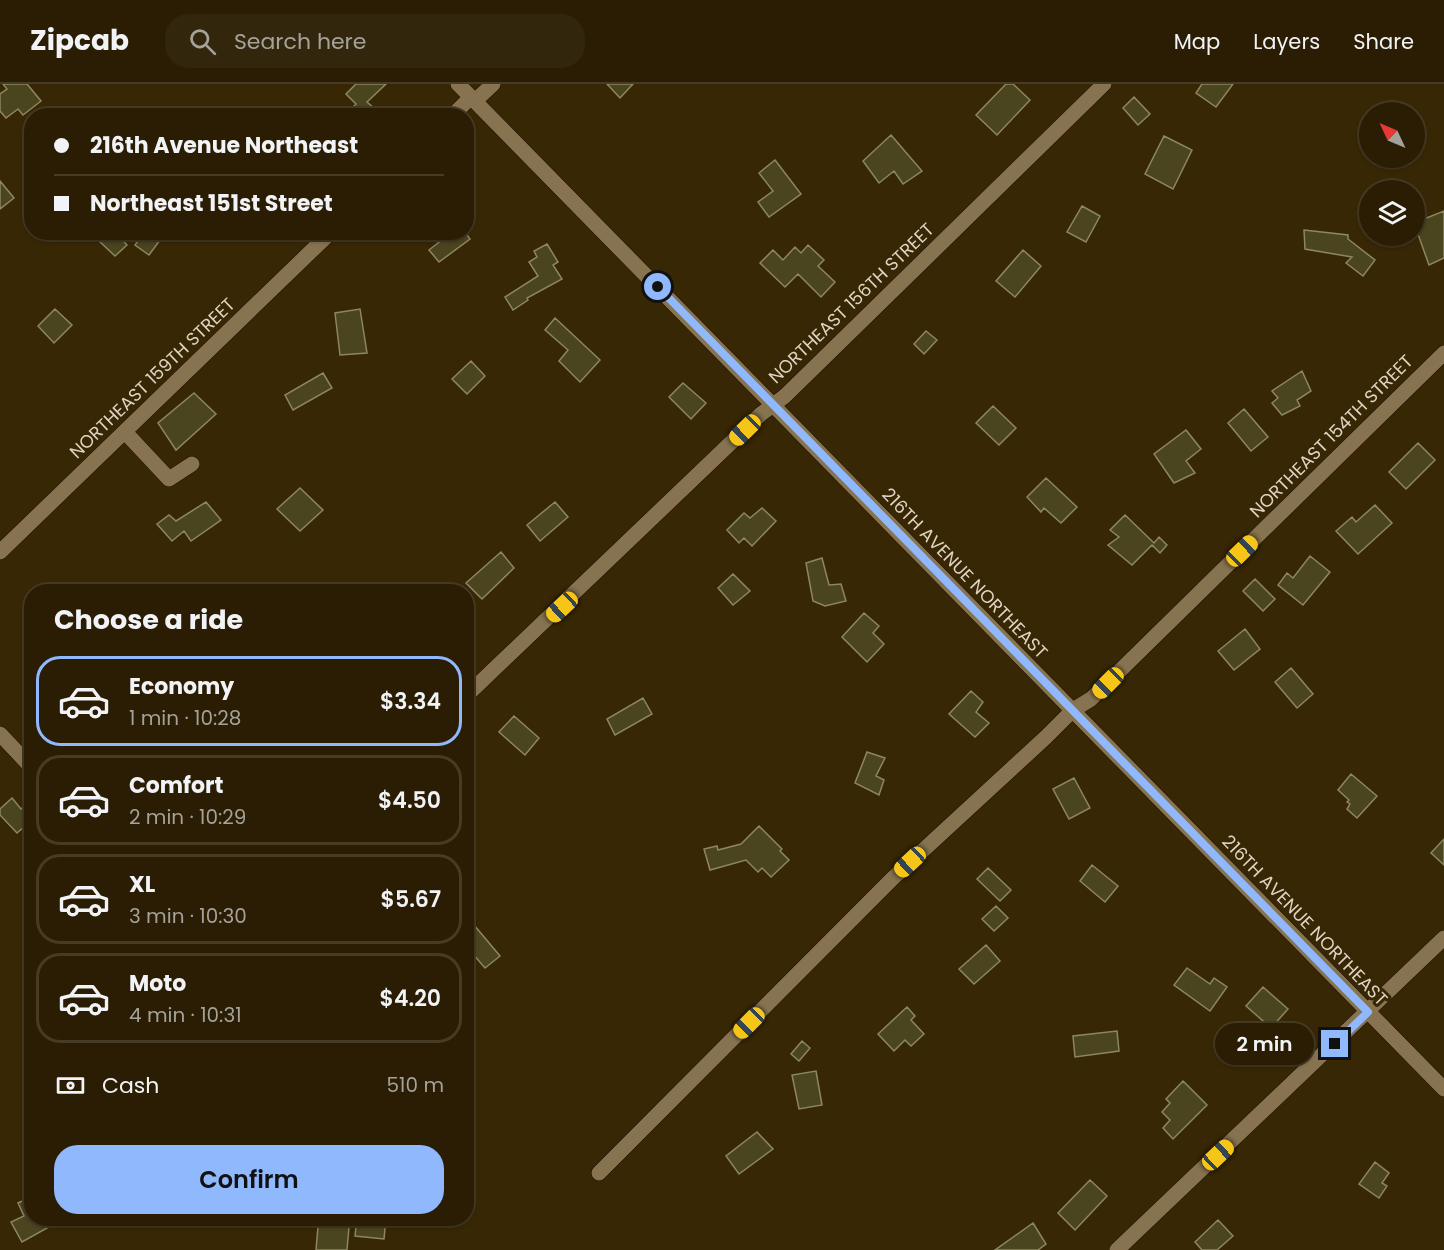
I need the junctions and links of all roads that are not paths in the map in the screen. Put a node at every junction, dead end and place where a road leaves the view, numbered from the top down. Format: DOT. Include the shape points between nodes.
graph roads {
  1 [pos="458,84"];
  2 [pos="493,84"];
  3 [pos="1104,84"];
  4 [pos="473,99"];
  5 [pos="462,108"];
  6 [pos="324,240"];
  7 [pos="1444,352"];
  8 [pos="773,405"];
  9 [pos="125,432"];
  10 [pos="192,464"];
  11 [pos="0,552"];
  12 [pos="474,688"];
  13 [pos="1073,710"];
  14 [pos="0,734"];
  15 [pos="24,760"];
  16 [pos="1444,938"];
  17 [pos="1368,1012"];
  18 [pos="1444,1089"];
  19 [pos="599,1173"];
  20 [pos="1118,1250"];
  1 -- 4 [label="street, 216TH AVENUE NORTHEAST"];
  2 -- 4 [label="street"];
  3 -- 8 [label="street, NORTHEAST 156TH STREET"];
  4 -- 5 [label="street"];
  4 -- 8 [label="street, 216TH AVENUE NORTHEAST"];
  6 -- 9 [label="street, NORTHEAST 159TH STREET"];
  7 -- 13 [label="street, NORTHEAST 154TH STREET" via="1091,699"];
  8 -- 12 [label="street, NORTHEAST 156TH STREET"];
  8 -- 13 [label="street, 216TH AVENUE NORTHEAST"];
  9 -- 10 [label="street" via="169,479"];
  9 -- 11 [label="street, NORTHEAST 159TH STREET"];
  13 -- 17 [label="street, 216TH AVENUE NORTHEAST"];
  13 -- 19 [label="street, NORTHEAST 154TH STREET" via="893,878"];
  14 -- 15 [label="street"];
  16 -- 17 [label="street"];
  17 -- 18 [label="street, 216TH AVENUE NORTHEAST"];
  17 -- 20 [label="street"];
}
